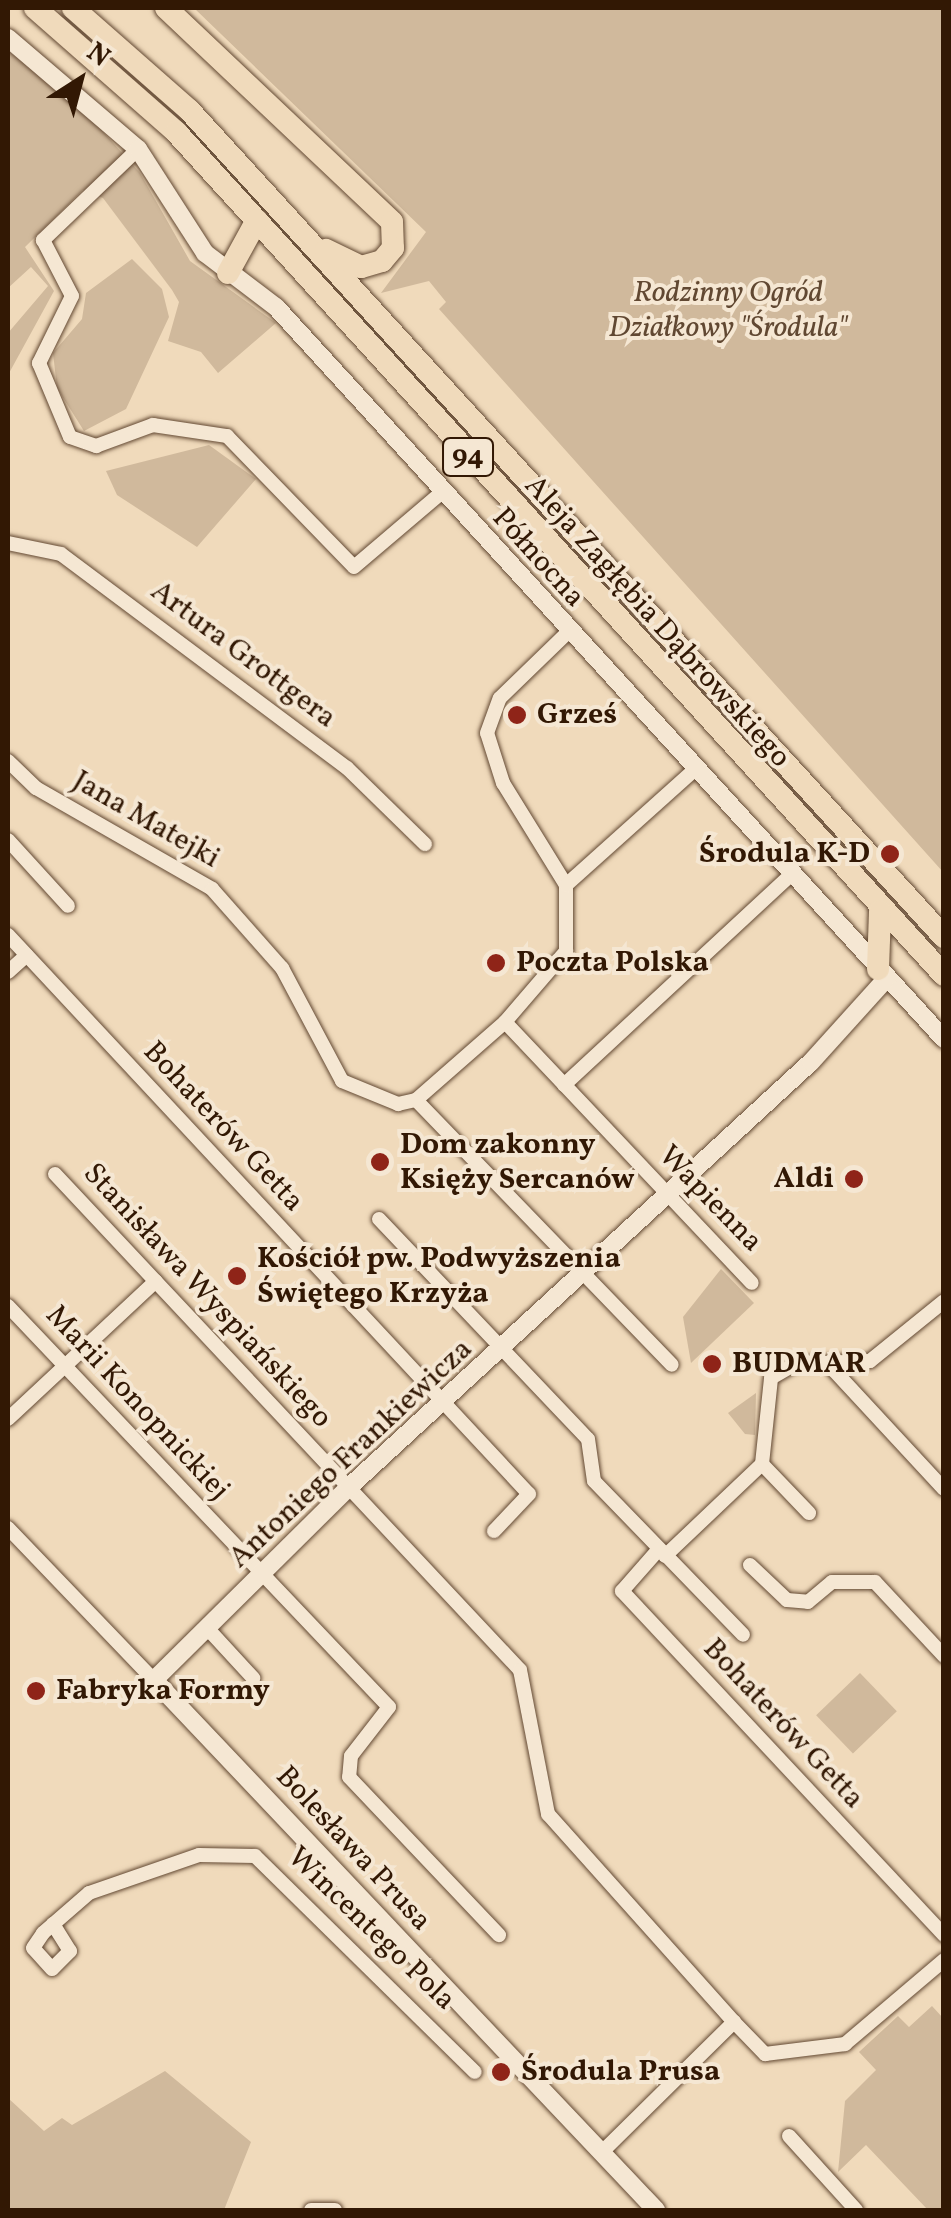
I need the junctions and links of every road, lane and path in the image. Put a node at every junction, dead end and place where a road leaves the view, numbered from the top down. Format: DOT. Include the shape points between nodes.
graph roads {
  1 [pos="35,8"];
  2 [pos="72,8"];
  3 [pos="166,8"];
  4 [pos="8,38"];
  5 [pos="138,149"];
  6 [pos="256,220"];
  7 [pos="306,236"];
  8 [pos="228,274"];
  9 [pos="442,492"];
  10 [pos="8,543"];
  11 [pos="567,632"];
  12 [pos="8,761"];
  13 [pos="694,770"];
  14 [pos="8,840"];
  15 [pos="425,844"];
  16 [pos="790,876"];
  17 [pos="566,885"];
  18 [pos="876,904"];
  19 [pos="68,906"];
  20 [pos="8,934"];
  21 [pos="944,937"];
  22 [pos="26,955"];
  23 [pos="924,955"];
  24 [pos="8,972"];
  25 [pos="882,973"];
  26 [pos="944,975"];
  27 [pos="506,1022"];
  28 [pos="944,1039"];
  29 [pos="564,1085"];
  30 [pos="416,1100"];
  31 [pos="55,1174"];
  32 [pos="668,1194"];
  33 [pos="379,1219"];
  34 [pos="585,1270"];
  35 [pos="156,1281"];
  36 [pos="752,1283"];
  37 [pos="944,1300"];
  38 [pos="8,1306"];
  39 [pos="502,1351"];
  40 [pos="672,1365"];
  41 [pos="829,1365"];
  42 [pos="64,1366"];
  43 [pos="444,1402"];
  44 [pos="8,1419"];
  45 [pos="762,1464"];
  46 [pos="348,1488"];
  47 [pos="944,1489"];
  48 [pos="808,1513"];
  49 [pos="8,1528"];
  50 [pos="494,1531"];
  51 [pos="662,1552"];
  52 [pos="750,1565"];
  53 [pos="262,1574"];
  54 [pos="208,1629"];
  55 [pos="743,1635"];
  56 [pos="944,1656"];
  57 [pos="253,1678"];
  58 [pos="154,1680"];
  59 [pos="53,1924"];
  60 [pos="499,1935"];
  61 [pos="944,1935"];
  62 [pos="944,1960"];
  63 [pos="734,2022"];
  64 [pos="476,2072"];
  65 [pos="790,2136"];
  66 [pos="601,2153"];
  67 [pos="311,2210"];
  68 [pos="335,2210"];
  69 [pos="653,2210"];
  70 [pos="856,2210"];
  1 -- 6 [label="main road, Aleja Zagłębia Dąbrowskiego / 94" via="176,132"];
  2 -- 7 [label="main road, Aleja Zagłębia Dąbrowskiego / 94" via="189,110"];
  3 -- 7 [label="main road" via="386,214 395,235 382,262 361,267"];
  4 -- 5 [label="street, Północna"];
  5 -- 8 [label="street, Północna" via="188,230"];
  5 -- 9 [label="street" via="44,240 72,296 40,363 45,394 70,437 96,446 153,425 227,436 354,567"];
  6 -- 8 [label="main road"];
  6 -- 18 [label="main road, Aleja Zagłębia Dąbrowskiego / 94"];
  7 -- 21 [label="main road, Aleja Zagłębia Dąbrowskiego / 94"];
  8 -- 9 [label="street, Północna" via="276,307"];
  9 -- 11 [label="street, Północna"];
  10 -- 15 [label="street, Artura Grottgera" via="61,554 347,768"];
  11 -- 13 [label="street, Północna"];
  11 -- 17 [label="street" via="500,698 487,734 503,783"];
  12 -- 30 [label="street, Jana Matejki" via="226,902 282,968 354,1092"];
  13 -- 16 [label="street, Północna"];
  13 -- 17 [label="street"];
  14 -- 19 [label="street"];
  16 -- 25 [label="street, Północna"];
  16 -- 29 [label="street"];
  17 -- 27 [label="street" via="566,951"];
  18 -- 23 [label="main road, Aleja Zagłębia Dąbrowskiego / 94"];
  18 -- 25 [label="main road" via="886,932"];
  20 -- 22 [label="street, Bohaterów Getta"];
  22 -- 24 [label="street"];
  22 -- 43 [label="street, Bohaterów Getta"];
  23 -- 25 [label="main road" via="902,958"];
  23 -- 26 [label="main road, Aleja Zagłębia Dąbrowskiego / 94"];
  25 -- 28 [label="street, Północna"];
  25 -- 32 [label="street, Antoniego Frankiewicza" via="869,1005"];
  27 -- 29 [label="street, Wapienna"];
  27 -- 30 [label="street"];
  29 -- 32 [label="street, Wapienna"];
  30 -- 34 [label="street"];
  31 -- 35 [label="street, Stanisława Wyspiańskiego"];
  32 -- 34 [label="street, Antoniego Frankiewicza"];
  32 -- 36 [label="street, Wapienna"];
  33 -- 39 [label="street"];
  34 -- 39 [label="street, Antoniego Frankiewicza"];
  34 -- 40 [label="street"];
  35 -- 42 [label="street"];
  35 -- 46 [label="street, Stanisława Wyspiańskiego"];
  37 -- 41 [label="street" via="879,1356"];
  38 -- 42 [label="street, Marii Konopnickiej"];
  39 -- 43 [label="street, Antoniego Frankiewicza"];
  39 -- 51 [label="street" via="588,1439 594,1481"];
  41 -- 45 [label="street" via="795,1364 771,1378"];
  41 -- 47 [label="street"];
  42 -- 44 [label="street"];
  42 -- 53 [label="street, Marii Konopnickiej"];
  43 -- 46 [label="street, Antoniego Frankiewicza"];
  43 -- 50 [label="street, Bohaterów Getta" via="528,1494"];
  45 -- 48 [label="street"];
  45 -- 51 [label="street"];
  46 -- 53 [label="street, Antoniego Frankiewicza"];
  46 -- 63 [label="street, Stanisława Wyspiańskiego" via="520,1670 548,1814"];
  49 -- 58 [label="street, Bolesława Prusa"];
  51 -- 55 [label="street"];
  51 -- 61 [label="street, Bohaterów Getta" via="622,1591"];
  52 -- 56 [label="street" via="787,1600 808,1602 832,1582 875,1582"];
  53 -- 54 [label="street, Antoniego Frankiewicza"];
  53 -- 60 [label="street, Marii Konopnickiej" via="389,1707 351,1756 349,1777"];
  54 -- 57 [label="street"];
  54 -- 58 [label="street, Antoniego Frankiewicza"];
  58 -- 66 [label="street, Bolesława Prusa"];
  59 -- 64 [label="street, Wincentego Pola" via="112,1884 199,1855 254,1856"];
  62 -- 63 [label="street, Stanisława Wyspiańskiego" via="845,2044 765,2054"];
  63 -- 66 [label="street"];
  65 -- 70 [label="street"];
  66 -- 69 [label="street, Bolesława Prusa"];
  67 -- 68 [label="street"];
}
